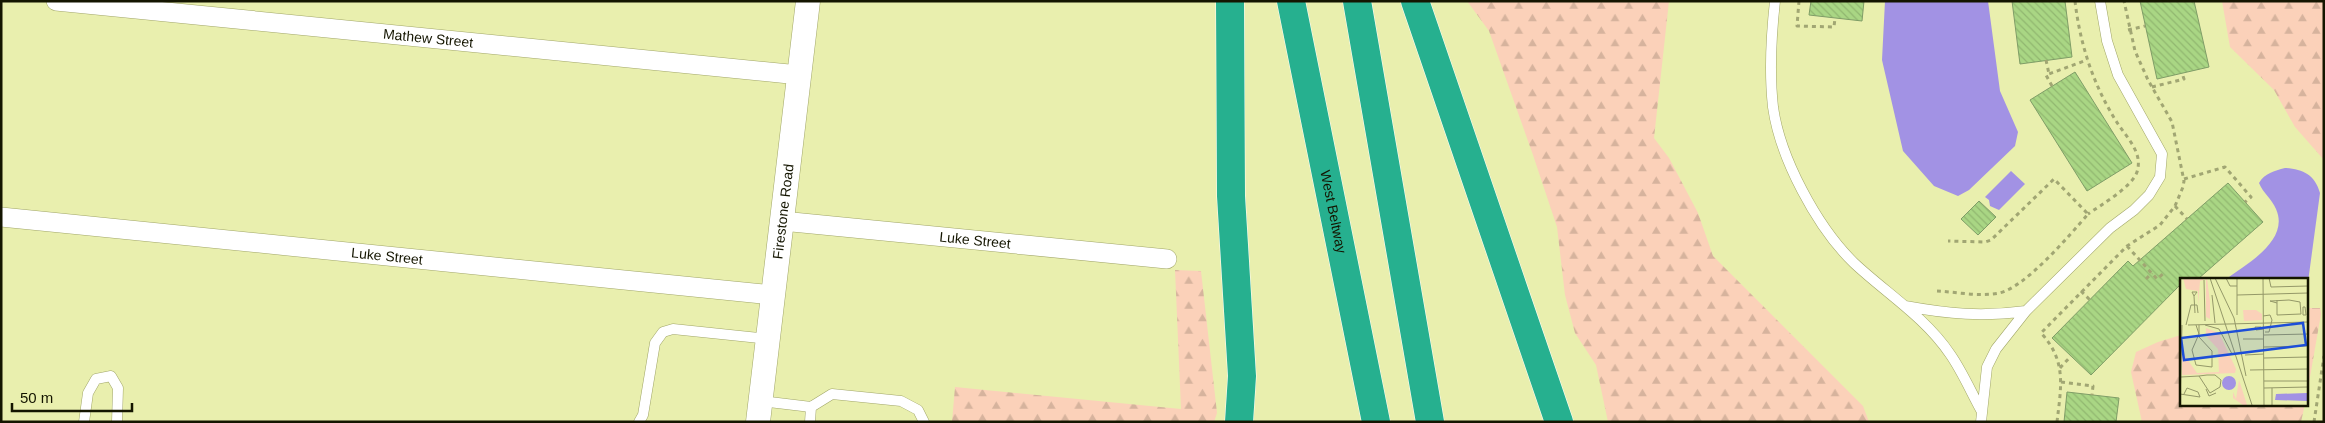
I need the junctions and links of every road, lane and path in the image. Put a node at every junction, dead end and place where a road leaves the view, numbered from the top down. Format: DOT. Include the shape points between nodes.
graph roads {
  1 [pos="56,1"];
  2 [pos="808,1"];
  3 [pos="1230,1"];
  4 [pos="1291,1"];
  5 [pos="1357,1"];
  6 [pos="1415,1"];
  7 [pos="1775,1"];
  8 [pos="1799,1"];
  9 [pos="2075,1"];
  10 [pos="2100,1"];
  11 [pos="1835,18"];
  12 [pos="2145,26"];
  13 [pos="2128,30"];
  14 [pos="2046,60"];
  15 [pos="2087,60"];
  16 [pos="2182,73"];
  17 [pos="2048,74"];
  18 [pos="799,75"];
  19 [pos="2052,86"];
  20 [pos="2152,87"];
  21 [pos="2184,178"];
  22 [pos="2245,202"];
  23 [pos="2175,206"];
  24 [pos="2088,214"];
  25 [pos="1,217"];
  26 [pos="2187,219"];
  27 [pos="782,221"];
  28 [pos="1948,241"];
  29 [pos="2126,246"];
  30 [pos="1167,260"];
  31 [pos="2164,272"];
  32 [pos="2152,273"];
  33 [pos="2146,279"];
  34 [pos="1937,291"];
  35 [pos="2081,291"];
  36 [pos="773,295"];
  37 [pos="2090,300"];
  38 [pos="1905,306"];
  39 [pos="2026,311"];
  40 [pos="768,340"];
  41 [pos="2071,356"];
  42 [pos="2324,356"];
  43 [pos="2060,368"];
  44 [pos="1242,376"];
  45 [pos="2061,382"];
  46 [pos="2092,395"];
  47 [pos="811,407"];
  48 [pos="2058,408"];
  49 [pos="2065,409"];
  50 [pos="760,411"];
  51 [pos="1981,416"];
  52 [pos="84,422"];
  53 [pos="117,422"];
  54 [pos="639,422"];
  55 [pos="810,422"];
  56 [pos="924,422"];
  57 [pos="1239,422"];
  58 [pos="1251,422"];
  59 [pos="1376,422"];
  60 [pos="1430,422"];
  61 [pos="1559,422"];
  62 [pos="2314,422"];
  1 -- 18 [label="street, Mathew Street"];
  2 -- 18 [label="street, Firestone Road"];
  3 -- 44 [label="highway" via="1230,196"];
  4 -- 59 [label="highway, West Beltway"];
  5 -- 60 [label="highway"];
  6 -- 61 [label="highway"];
  7 -- 38 [label="lane" via="1770,45 1774,108 1788,159 1815,215 1853,262"];
  8 -- 11 [label="path" via="1797,26 1834,27"];
  9 -- 15 [label="path"];
  10 -- 39 [label="lane" via="2107,41 2118,75 2162,154 2160,178 2134,210 2110,228"];
  12 -- 13 [label="path"];
  14 -- 17 [label="path"];
  15 -- 17 [label="path"];
  15 -- 24 [label="path" via="2108,107 2134,146 2138,162 2131,182"];
  16 -- 20 [label="path" via="2184,79"];
  17 -- 19 [label="path"];
  18 -- 27 [label="street, Firestone Road"];
  21 -- 22 [label="path" via="2225,167 2251,197"];
  23 -- 26 [label="path"];
  24 -- 28 [label="path" via="2054,178 1991,240"];
  24 -- 34 [label="path" via="2026,278 2010,290 1987,295"];
  25 -- 36 [label="street, Luke Street"];
  27 -- 30 [label="street, Luke Street"];
  27 -- 36 [label="street, Firestone Road"];
  29 -- 32 [label="path"];
  31 -- 32 [label="path" via="2157,279"];
  32 -- 33 [label="path"];
  35 -- 37 [label="path"];
  36 -- 40 [label="street, Firestone Road"];
  38 -- 39 [label="lane" via="1990,316"];
  38 -- 51 [label="lane" via="1950,354"];
  39 -- 51 [label="lane" via="1996,349 1987,367"];
  40 -- 50 [label="street, Firestone Road"];
  40 -- 54 [label="lane" via="673,329 663,332 655,343 643,415"];
  41 -- 43 [label="path"];
  42 -- 62 [label="path"];
  44 -- 57 [label="highway"];
  44 -- 58 [label="highway"];
  45 -- 46 [label="path" via="2092,386"];
  47 -- 50 [label="lane"];
  47 -- 55 [label="lane"];
  47 -- 56 [label="lane" via="832,394 901,401 918,410"];
  48 -- 49 [label="path"];
  52 -- 53 [label="lane" via="88,393 96,379 111,376 118,388"];
}
